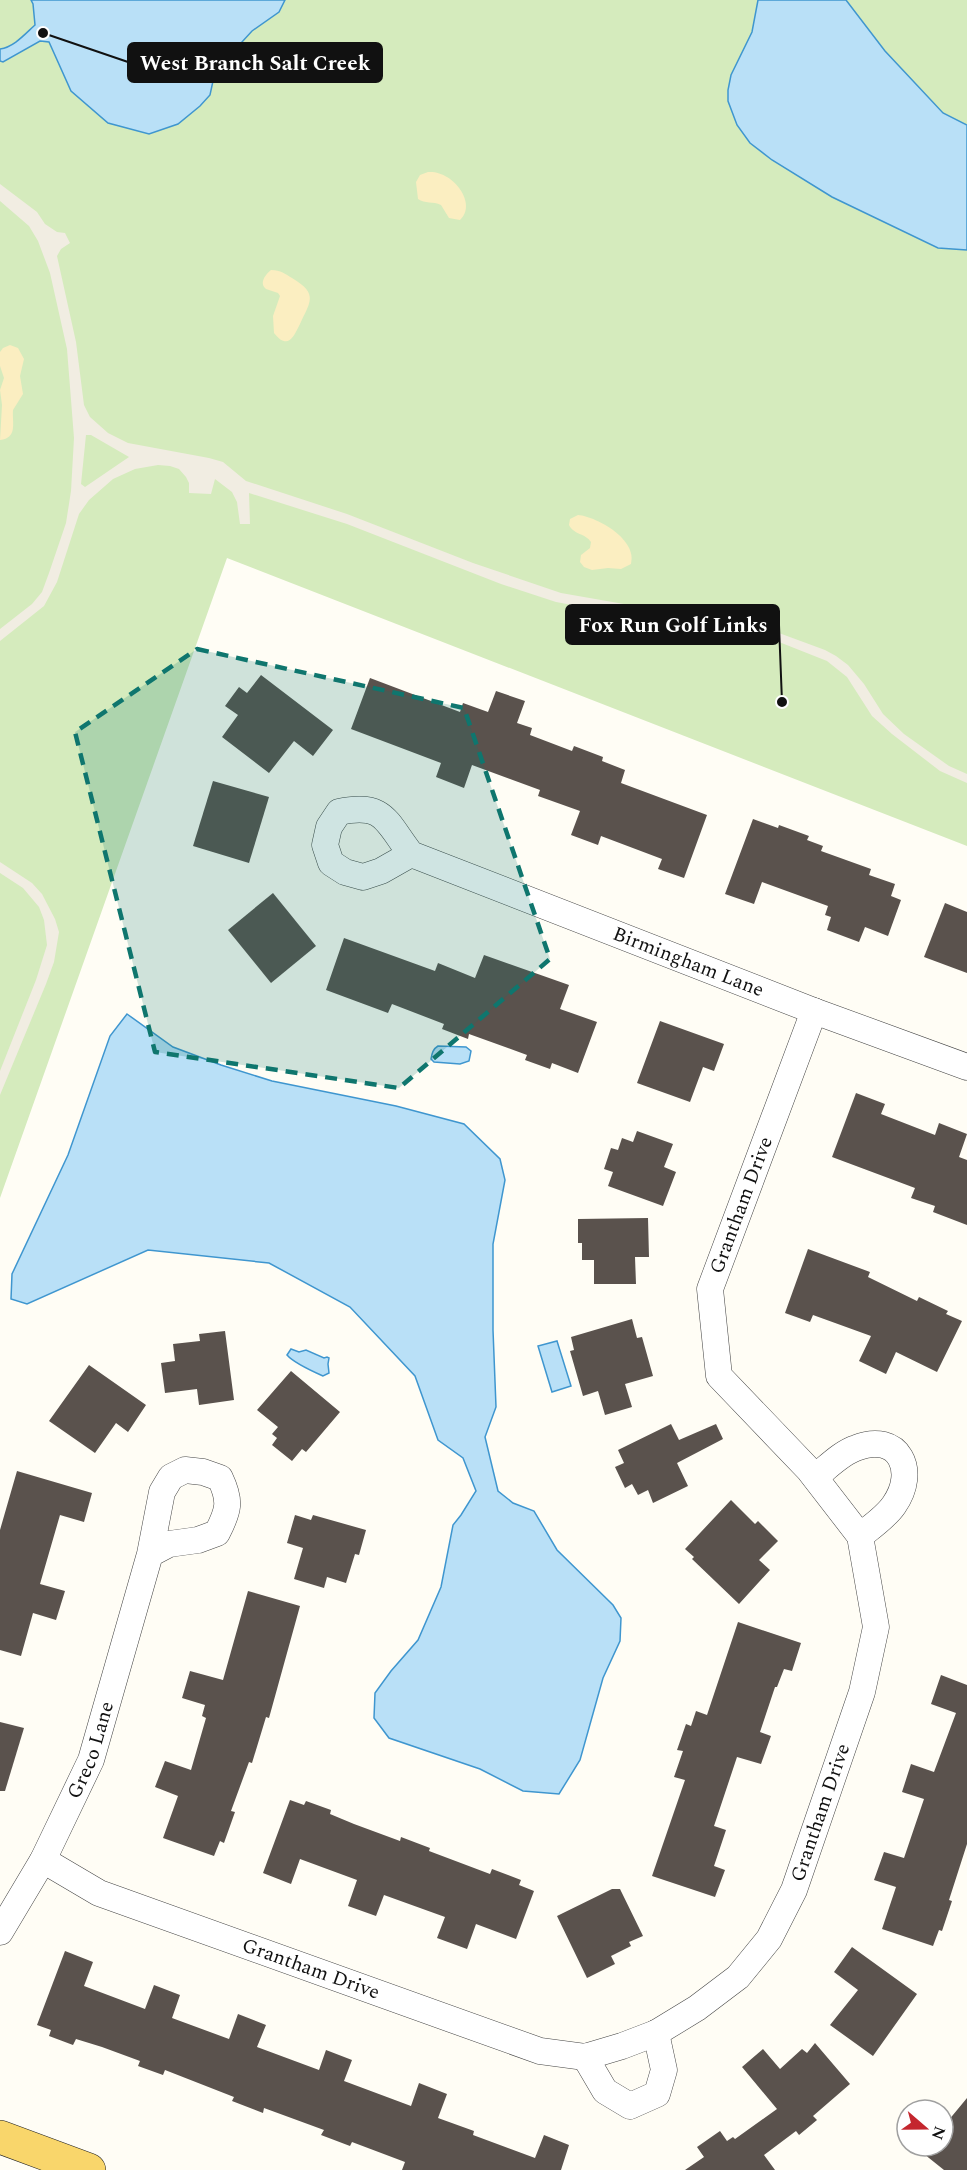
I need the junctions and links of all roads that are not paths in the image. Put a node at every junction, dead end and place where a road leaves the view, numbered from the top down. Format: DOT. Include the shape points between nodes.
graph roads {
  1 [pos="411,854"];
  2 [pos="814,1011"];
  3 [pos="967,1067"];
  4 [pos="815,1478"];
  5 [pos="860,1536"];
  6 [pos="150,1554"];
  7 [pos="43,1860"];
  8 [pos="0,1932"];
  9 [pos="656,2033"];
  10 [pos="585,2057"];
  11 [pos="0,2137"];
  12 [pos="89,2170"];
  1 -- 2 [label="street, Birmingham Lane"];
  2 -- 3 [label="street, Birmingham Lane"];
  2 -- 4 [label="street, Grantham Drive" via="710,1289 719,1376"];
  4 -- 5 [label="street, Grantham Drive"];
  4 -- 5 [label="street" via="854,1448 873,1444 891,1448 902,1459 906,1478 894,1505"];
  5 -- 9 [label="street, Grantham Drive" via="876,1627 862,1692 794,1890 769,1939 738,1977"];
  6 -- 7 [label="street, Greco Lane" via="91,1760"];
  7 -- 8 [label="street, Greco Lane"];
  7 -- 10 [label="street, Grantham Drive" via="99,1893 494,2036 540,2051"];
  9 -- 10 [label="street, Grantham Drive"];
  9 -- 10 [label="street" via="664,2070 657,2094 630,2106 605,2091"];
  11 -- 12 [label="main road"];
}
